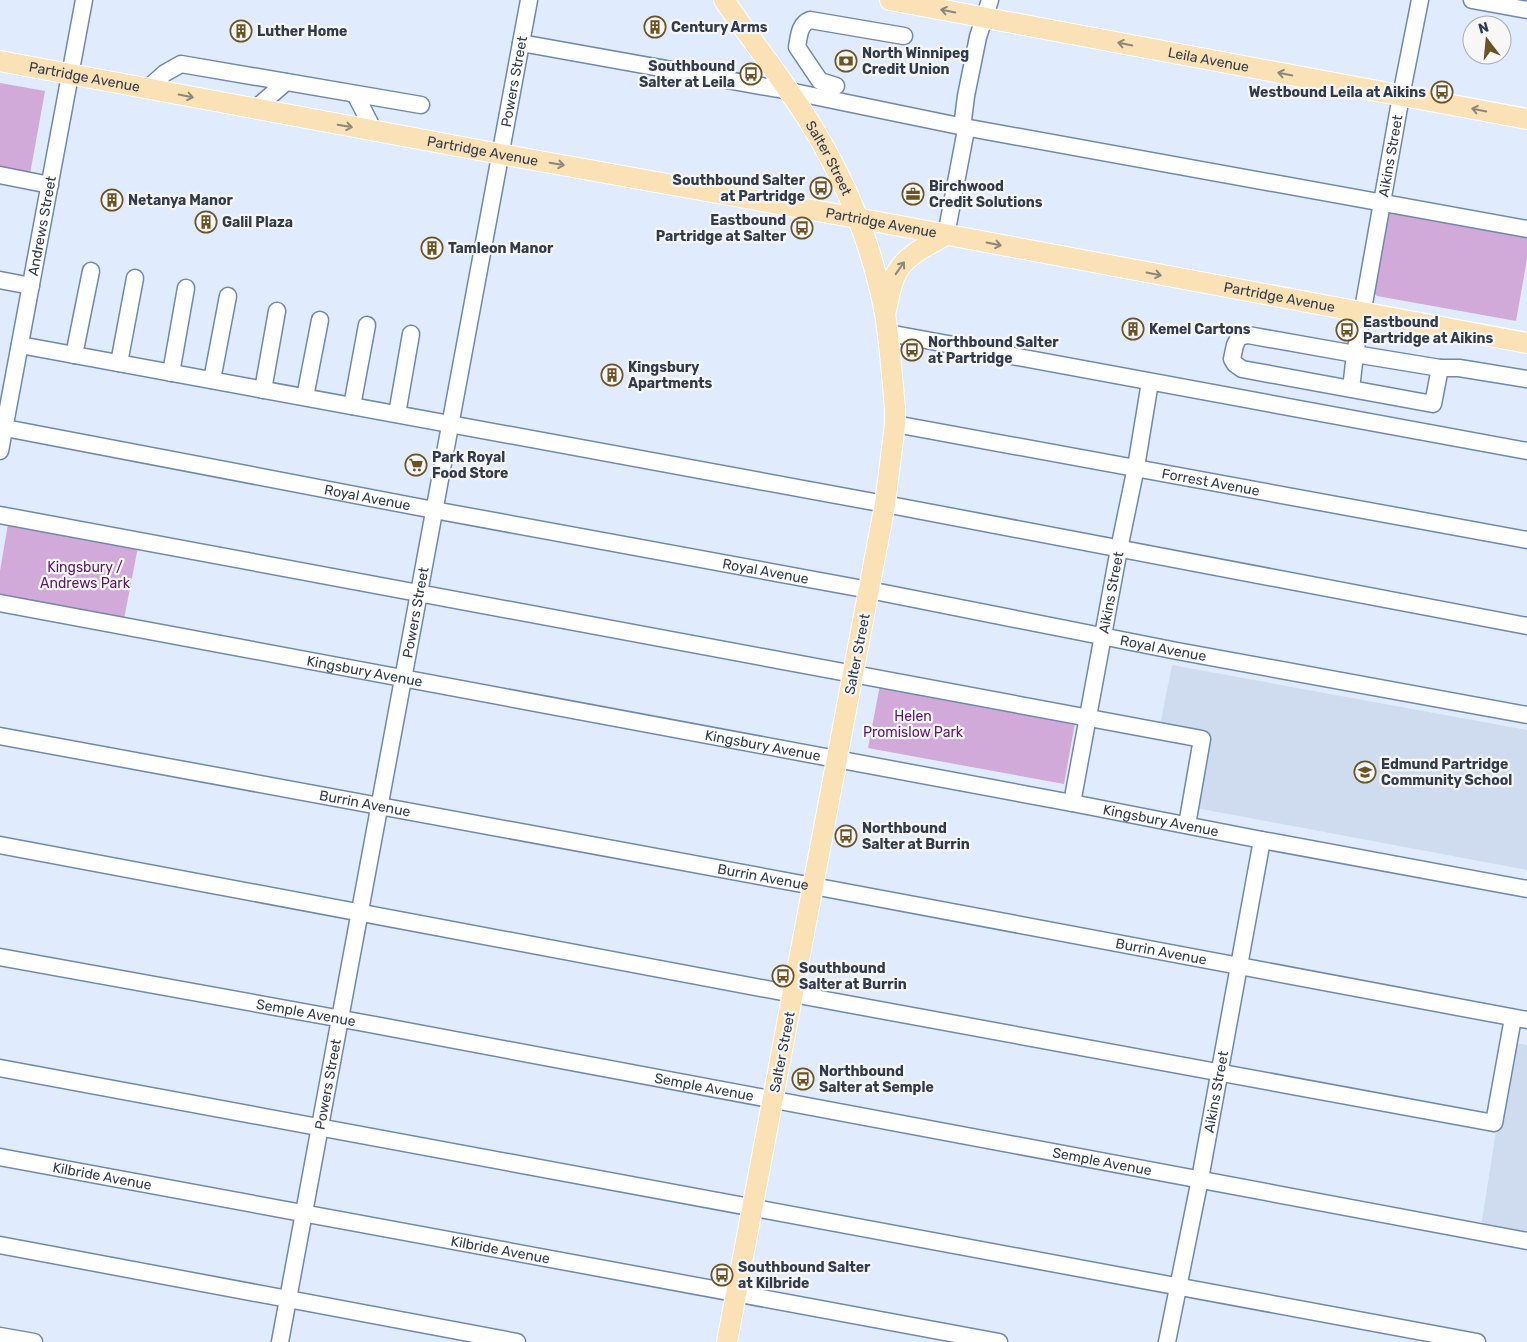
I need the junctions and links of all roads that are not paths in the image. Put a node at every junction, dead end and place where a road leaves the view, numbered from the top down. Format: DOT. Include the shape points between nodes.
graph roads {
  1 [pos="84,0"];
  2 [pos="529,0"];
  3 [pos="724,0"];
  4 [pos="890,0"];
  5 [pos="1420,0"];
  6 [pos="1472,0"];
  7 [pos="988,9"];
  8 [pos="1527,10"];
  9 [pos="904,36"];
  10 [pos="521,43"];
  11 [pos="0,61"];
  12 [pos="70,75"];
  13 [pos="286,82"];
  14 [pos="836,86"];
  15 [pos="147,89"];
  16 [pos="789,91"];
  17 [pos="355,94"];
  18 [pos="1401,96"];
  19 [pos="421,105"];
  20 [pos="255,109"];
  21 [pos="1527,119"];
  22 [pos="964,127"];
  23 [pos="374,131"];
  24 [pos="500,154"];
  25 [pos="0,175"];
  26 [pos="50,185"];
  27 [pos="1382,202"];
  28 [pos="857,218"];
  29 [pos="1527,229"];
  30 [pos="946,234"];
  31 [pos="91,271"];
  32 [pos="135,278"];
  33 [pos="0,280"];
  34 [pos="31,286"];
  35 [pos="186,288"];
  36 [pos="228,296"];
  37 [pos="277,310"];
  38 [pos="1362,313"];
  39 [pos="320,320"];
  40 [pos="886,323"];
  41 [pos="367,325"];
  42 [pos="411,334"];
  43 [pos="1527,343"];
  44 [pos="20,345"];
  45 [pos="1355,354"];
  46 [pos="74,355"];
  47 [pos="120,363"];
  48 [pos="1440,368"];
  49 [pos="171,372"];
  50 [pos="1527,379"];
  51 [pos="212,380"];
  52 [pos="1150,382"];
  53 [pos="6,386"];
  54 [pos="1351,389"];
  55 [pos="263,390"];
  56 [pos="305,397"];
  57 [pos="352,406"];
  58 [pos="397,414"];
  59 [pos="450,424"];
  60 [pos="895,424"];
  61 [pos="5,428"];
  62 [pos="0,451"];
  63 [pos="1527,451"];
  64 [pos="1136,467"];
  65 [pos="885,504"];
  66 [pos="434,510"];
  67 [pos="0,515"];
  68 [pos="1527,540"];
  69 [pos="1119,549"];
  70 [pos="869,590"];
  71 [pos="419,594"];
  72 [pos="0,603"];
  73 [pos="1527,626"];
  74 [pos="1104,636"];
  75 [pos="853,674"];
  76 [pos="403,679"];
  77 [pos="1527,715"];
  78 [pos="1088,719"];
  79 [pos="0,736"];
  80 [pos="836,760"];
  81 [pos="1072,803"];
  82 [pos="379,805"];
  83 [pos="1186,825"];
  84 [pos="1262,840"];
  85 [pos="0,845"];
  86 [pos="813,886"];
  87 [pos="1527,888"];
  88 [pos="360,912"];
  89 [pos="0,957"];
  90 [pos="1240,966"];
  91 [pos="793,994"];
  92 [pos="340,1019"];
  93 [pos="1520,1019"];
  94 [pos="0,1068"];
  95 [pos="1219,1072"];
  96 [pos="773,1101"];
  97 [pos="320,1127"];
  98 [pos="0,1157"];
  99 [pos="1200,1179"];
  100 [pos="753,1208"];
  101 [pos="304,1214"];
  102 [pos="1527,1241"];
  103 [pos="0,1245"];
  104 [pos="1178,1287"];
  105 [pos="736,1294"];
  106 [pos="288,1299"];
  107 [pos="0,1336"];
  108 [pos="34,1342"];
  109 [pos="280,1342"];
  110 [pos="517,1342"];
  111 [pos="728,1342"];
  112 [pos="999,1342"];
  113 [pos="1167,1342"];
  114 [pos="1477,1342"];
  1 -- 12 [label="street, Andrews Street"];
  2 -- 10 [label="street, Powers Street"];
  3 -- 16 [label="main road, Salter Street"];
  7 -- 4 [label="main road, Leila Avenue, one-way"];
  5 -- 18 [label="street, Aikins Street"];
  6 -- 8 [label="street"];
  18 -- 7 [label="main road, Leila Avenue, one-way"];
  7 -- 22 [label="street" via="975,49"];
  9 -- 14 [label="street" via="810,20 805,22 797,48 820,81"];
  10 -- 16 [label="street"];
  10 -- 24 [label="street, Powers Street"];
  11 -- 12 [label="main road, Partridge Avenue"];
  12 -- 15 [label="main road, Partridge Avenue"];
  12 -- 26 [label="street, Andrews Street"];
  13 -- 15 [label="street" via="181,64 164,73"];
  13 -- 17 [label="street"];
  13 -- 20 [label="street"];
  15 -- 20 [label="main road, Partridge Avenue, one-way"];
  16 -- 22 [label="street"];
  16 -- 28 [label="main road, Salter Street" via="828,155"];
  17 -- 19 [label="street"];
  17 -- 23 [label="street"];
  21 -- 18 [label="main road, Leila Avenue, one-way"];
  18 -- 27 [label="street, Aikins Street"];
  20 -- 23 [label="main road, Partridge Avenue, one-way"];
  22 -- 27 [label="street"];
  22 -- 30 [label="street"];
  23 -- 24 [label="main road, Partridge Avenue"];
  24 -- 28 [label="main road, Partridge Avenue, one-way"];
  24 -- 59 [label="street, Powers Street"];
  25 -- 26 [label="street"];
  26 -- 34 [label="street, Andrews Street"];
  27 -- 29 [label="street"];
  27 -- 38 [label="street, Aikins Street"];
  28 -- 30 [label="main road, Partridge Avenue"];
  28 -- 40 [label="main road, Salter Street" via="873,264"];
  30 -- 38 [label="main road, Partridge Avenue, one-way"];
  40 -- 30 [label="main road, one-way" via="896,273 906,260"];
  31 -- 46 [label="street"];
  32 -- 47 [label="street"];
  33 -- 34 [label="street"];
  34 -- 44 [label="street, Andrews Street"];
  35 -- 49 [label="street"];
  36 -- 51 [label="street"];
  37 -- 55 [label="street"];
  38 -- 43 [label="main road, Partridge Avenue"];
  38 -- 45 [label="street, Aikins Street"];
  39 -- 56 [label="street"];
  40 -- 52 [label="street"];
  40 -- 60 [label="main road, Salter Street"];
  41 -- 57 [label="street"];
  42 -- 58 [label="street"];
  44 -- 46 [label="street"];
  44 -- 53 [label="street, Andrews Street"];
  45 -- 48 [label="street"];
  45 -- 54 [label="street, Aikins Street"];
  45 -- 54 [label="street" via="1248,335 1239,337 1232,359 1242,369"];
  46 -- 47 [label="street"];
  47 -- 49 [label="street"];
  48 -- 50 [label="street"];
  48 -- 54 [label="street" via="1433,404"];
  49 -- 51 [label="street"];
  51 -- 55 [label="street"];
  52 -- 63 [label="street"];
  52 -- 64 [label="street, Aikins Street"];
  53 -- 61 [label="street, Andrews Street"];
  55 -- 56 [label="street"];
  56 -- 57 [label="street"];
  57 -- 58 [label="street"];
  58 -- 59 [label="street"];
  59 -- 65 [label="street"];
  59 -- 66 [label="street, Powers Street"];
  60 -- 64 [label="street, Forrest Avenue"];
  60 -- 65 [label="main road, Salter Street"];
  61 -- 62 [label="street, Andrews Street"];
  61 -- 66 [label="street, Royal Avenue"];
  64 -- 68 [label="street, Forrest Avenue"];
  64 -- 69 [label="street, Aikins Street"];
  65 -- 69 [label="street"];
  65 -- 70 [label="main road, Salter Street"];
  66 -- 70 [label="street, Royal Avenue"];
  66 -- 71 [label="street, Powers Street"];
  67 -- 71 [label="street"];
  69 -- 73 [label="street"];
  69 -- 74 [label="street, Aikins Street"];
  70 -- 74 [label="street, Royal Avenue"];
  70 -- 75 [label="main road, Salter Street"];
  71 -- 75 [label="street"];
  71 -- 76 [label="street, Powers Street"];
  72 -- 76 [label="street, Kingsbury Avenue"];
  74 -- 77 [label="street, Royal Avenue"];
  74 -- 78 [label="street, Aikins Street"];
  75 -- 78 [label="street"];
  75 -- 80 [label="main road, Salter Street"];
  76 -- 80 [label="street, Kingsbury Avenue"];
  76 -- 82 [label="street, Powers Street"];
  78 -- 81 [label="street, Aikins Street"];
  78 -- 83 [label="street" via="1202,739"];
  79 -- 82 [label="street, Burrin Avenue"];
  80 -- 81 [label="street, Kingsbury Avenue"];
  80 -- 86 [label="main road, Salter Street"];
  81 -- 83 [label="street, Kingsbury Avenue"];
  82 -- 86 [label="street, Burrin Avenue"];
  82 -- 88 [label="street, Powers Street"];
  83 -- 84 [label="street, Kingsbury Avenue"];
  84 -- 87 [label="street, Kingsbury Avenue"];
  84 -- 90 [label="street, Aikins Street"];
  85 -- 88 [label="street"];
  86 -- 90 [label="street, Burrin Avenue"];
  86 -- 91 [label="main road, Salter Street"];
  88 -- 91 [label="street"];
  88 -- 92 [label="street, Powers Street"];
  89 -- 92 [label="street, Semple Avenue"];
  90 -- 93 [label="street, Burrin Avenue"];
  90 -- 95 [label="street, Aikins Street"];
  91 -- 95 [label="street"];
  91 -- 96 [label="main road, Salter Street"];
  92 -- 96 [label="street, Semple Avenue"];
  92 -- 97 [label="street, Powers Street"];
  93 -- 95 [label="street" via="1494,1123"];
  94 -- 97 [label="street"];
  95 -- 99 [label="street, Aikins Street"];
  96 -- 99 [label="street, Semple Avenue"];
  96 -- 100 [label="main road, Salter Street"];
  97 -- 100 [label="street"];
  97 -- 101 [label="street, Powers Street"];
  98 -- 101 [label="street, Kilbride Avenue"];
  99 -- 102 [label="street, Semple Avenue"];
  99 -- 104 [label="street, Aikins Street"];
  100 -- 104 [label="street"];
  100 -- 105 [label="main road, Salter Street"];
  101 -- 105 [label="street, Kilbride Avenue"];
  101 -- 106 [label="street, Powers Street"];
  103 -- 106 [label="street"];
  104 -- 113 [label="street, Aikins Street"];
  104 -- 114 [label="street"];
  105 -- 111 [label="main road, Salter Street"];
  105 -- 112 [label="street, Kilbride Avenue"];
  106 -- 109 [label="street, Powers Street"];
  106 -- 110 [label="street"];
  107 -- 108 [label="street"];
}
